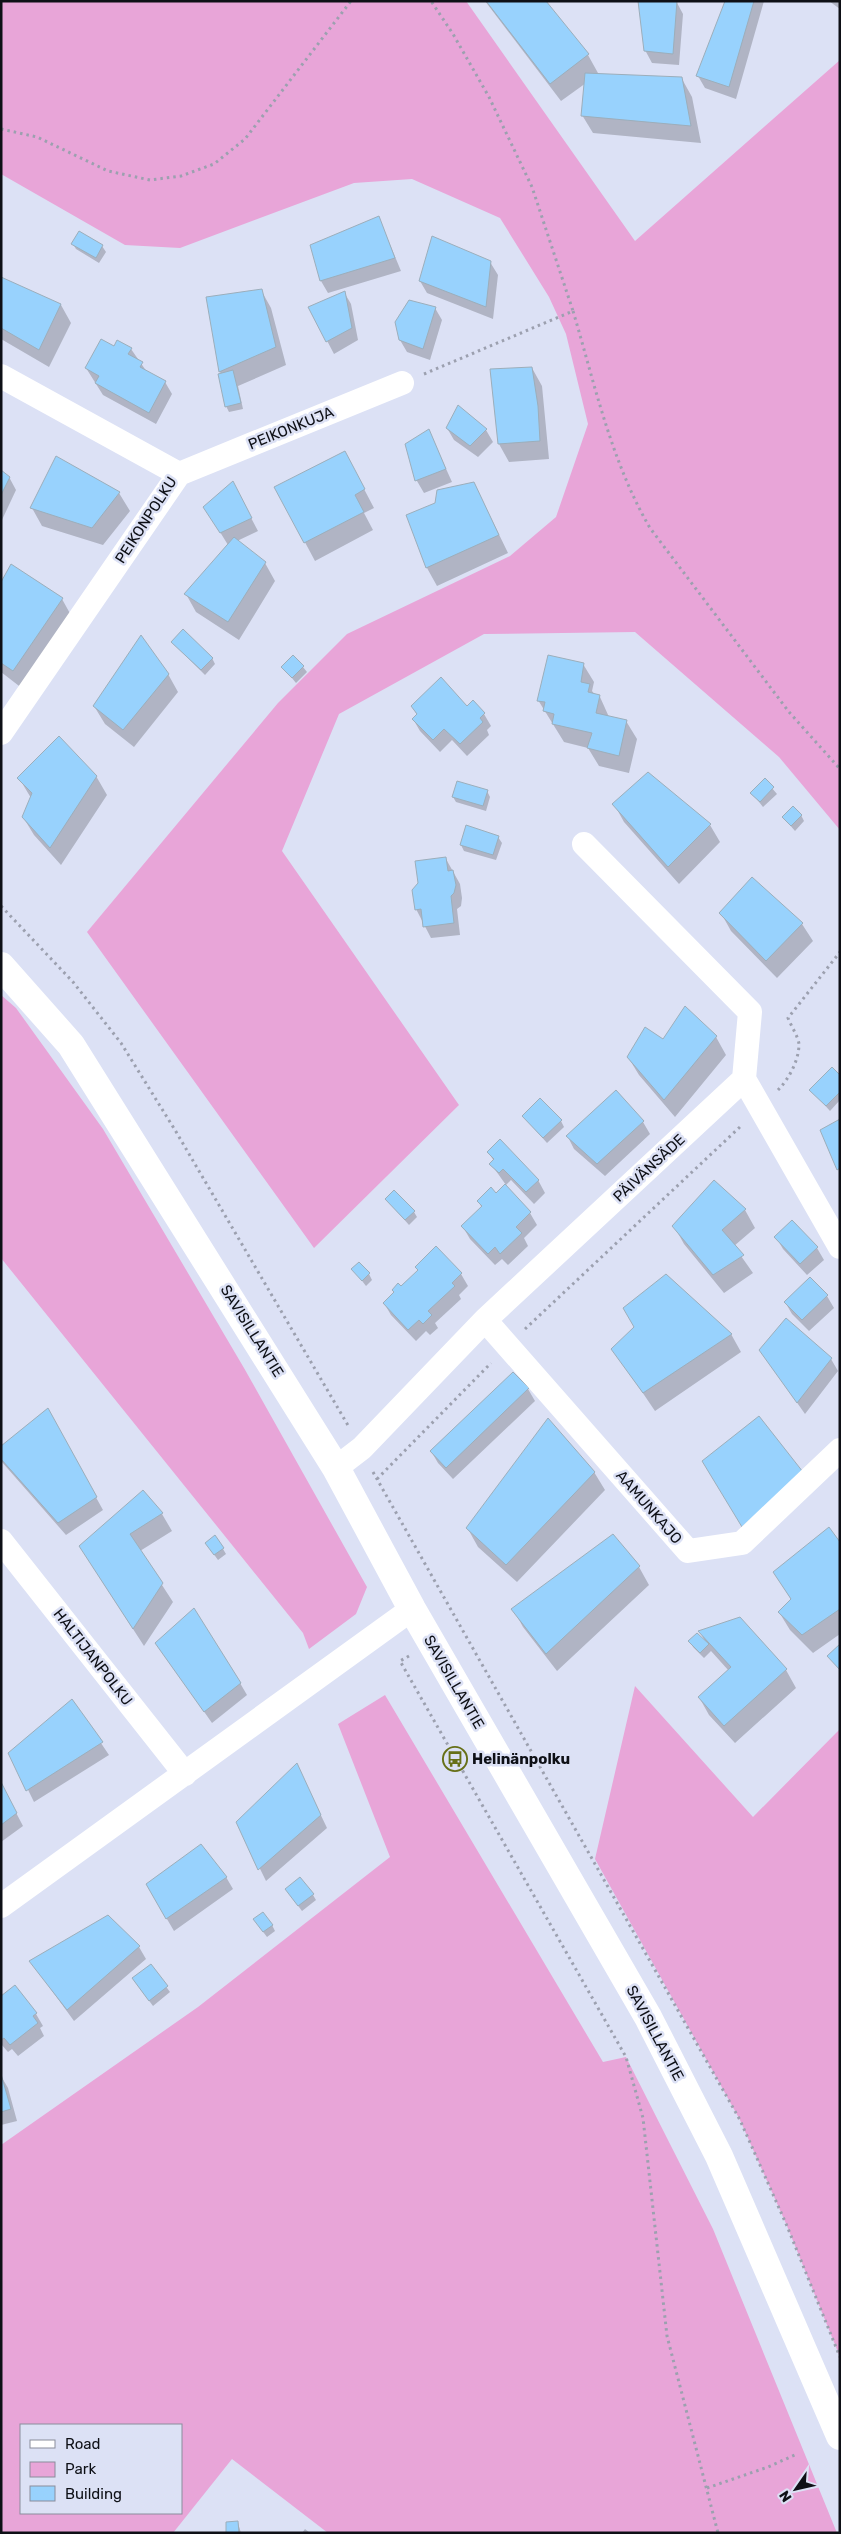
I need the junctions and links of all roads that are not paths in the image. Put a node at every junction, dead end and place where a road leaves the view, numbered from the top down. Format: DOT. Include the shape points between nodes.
graph roads {
  1 [pos="1,376"];
  2 [pos="402,382"];
  3 [pos="179,474"];
  4 [pos="1,733"];
  5 [pos="584,844"];
  6 [pos="1,966"];
  7 [pos="744,1079"];
  8 [pos="840,1248"];
  9 [pos="485,1320"];
  10 [pos="840,1450"];
  11 [pos="336,1468"];
  12 [pos="1,1541"];
  13 [pos="412,1609"];
  14 [pos="185,1774"];
  15 [pos="1,1906"];
  16 [pos="840,2436"];
  1 -- 3 [label="street, PEIKONPOLKU"];
  2 -- 3 [label="street, PEIKONKUJA"];
  3 -- 4 [label="street, PEIKONPOLKU"];
  5 -- 7 [label="street" via="750,1012"];
  6 -- 11 [label="street, SAVISILLANTIE" via="71,1044"];
  7 -- 8 [label="street"];
  7 -- 9 [label="street, PÄIVÄNSÄDE"];
  9 -- 10 [label="street, AAMUNKAJO" via="688,1551 742,1543"];
  9 -- 11 [label="street, PÄIVÄNSÄDE" via="362,1448"];
  11 -- 13 [label="street, SAVISILLANTIE"];
  12 -- 14 [label="street, HALTIJANPOLKU"];
  13 -- 14 [label="street"];
  13 -- 16 [label="street, SAVISILLANTIE" via="648,2017 719,2156"];
  14 -- 15 [label="street"];
}
